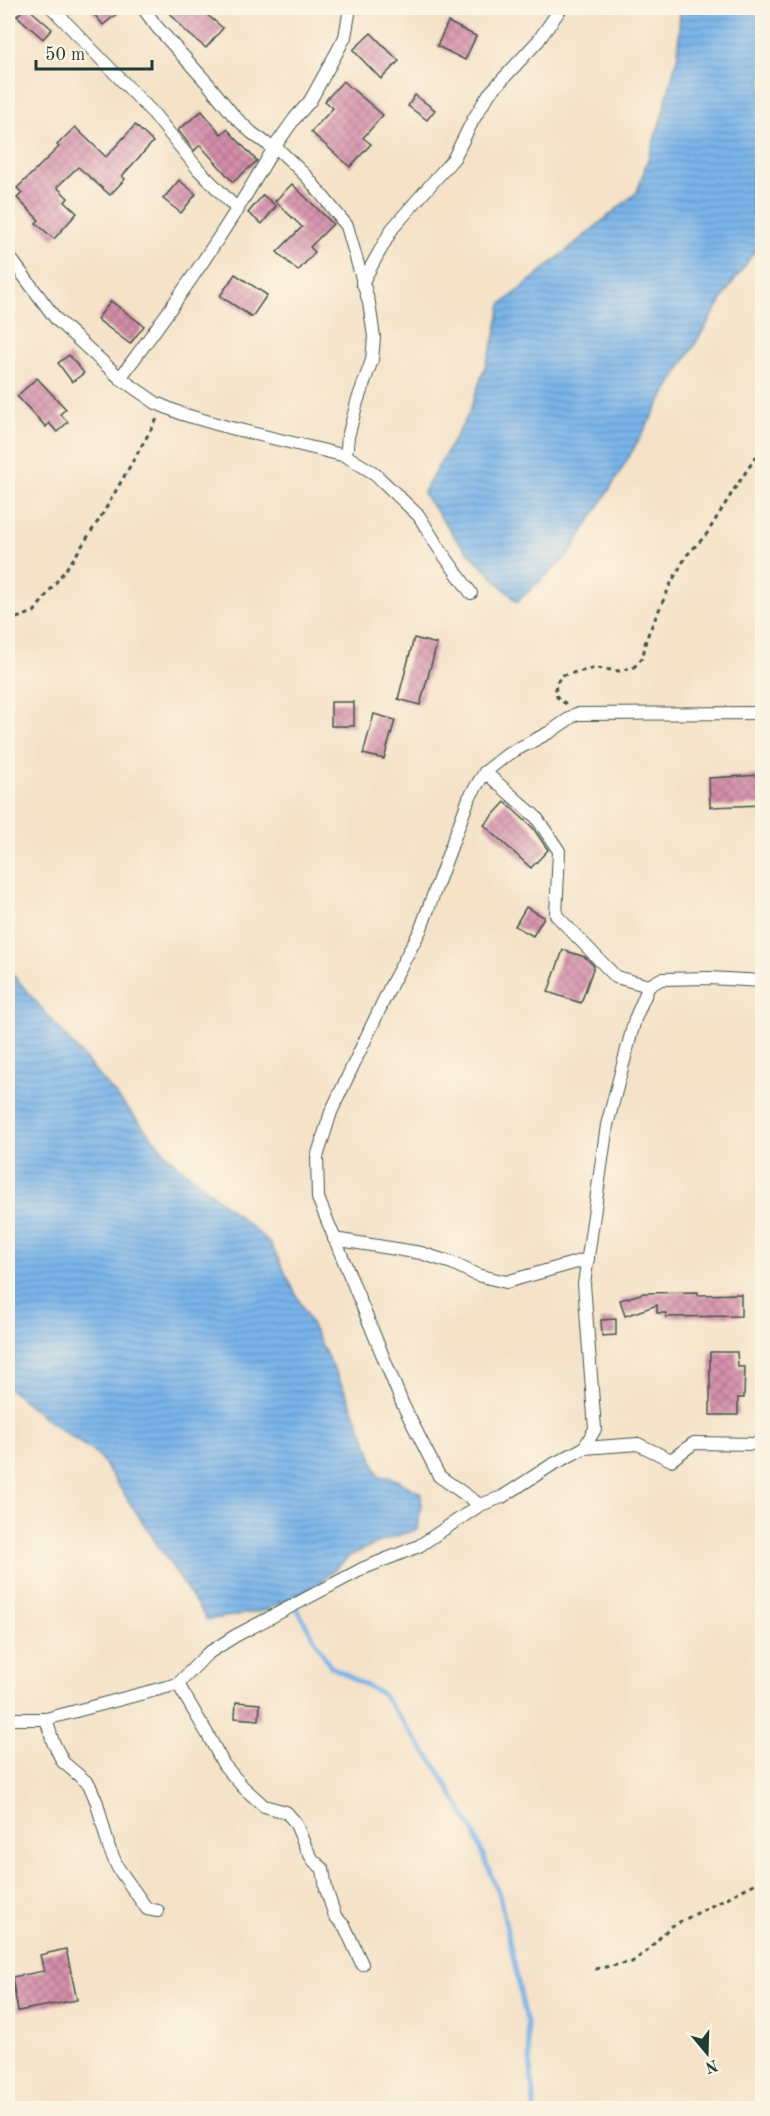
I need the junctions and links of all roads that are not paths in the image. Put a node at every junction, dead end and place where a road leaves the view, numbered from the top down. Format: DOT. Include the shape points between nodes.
graph roads {
  1 [pos="52,8"];
  2 [pos="143,8"];
  3 [pos="350,8"];
  4 [pos="561,8"];
  5 [pos="275,148"];
  6 [pos="238,210"];
  7 [pos="8,255"];
  8 [pos="362,283"];
  9 [pos="120,378"];
  10 [pos="346,456"];
  11 [pos="471,593"];
  12 [pos="762,713"];
  13 [pos="485,772"];
  14 [pos="762,981"];
  15 [pos="649,986"];
  16 [pos="334,1239"];
  17 [pos="588,1259"];
  18 [pos="762,1437"];
  19 [pos="584,1448"];
  20 [pos="480,1505"];
  21 [pos="178,1684"];
  22 [pos="8,1719"];
  23 [pos="46,1719"];
  24 [pos="158,1911"];
  25 [pos="362,1964"];
  1 -- 6 [label="street" via="154,114 198,169"];
  2 -- 5 [label="street" via="234,116"];
  3 -- 5 [label="street" via="345,37 337,52 310,101"];
  4 -- 8 [label="street" via="489,94 454,159 392,229"];
  5 -- 6 [label="street"];
  5 -- 8 [label="street" via="307,177 347,226"];
  6 -- 9 [label="street"];
  7 -- 9 [label="street" via="56,319"];
  8 -- 10 [label="street" via="373,320 372,360 350,427"];
  9 -- 10 [label="street" via="165,407 226,427"];
  10 -- 11 [label="street" via="374,473 419,516"];
  12 -- 13 [label="street" via="576,714"];
  13 -- 15 [label="street" via="536,817 559,851 556,915 616,977"];
  13 -- 16 [label="street" via="469,798 420,931 331,1112 317,1157 318,1198"];
  14 -- 15 [label="street" via="661,979"];
  15 -- 17 [label="street" via="634,1018 607,1125"];
  16 -- 17 [label="street" via="421,1254 506,1282"];
  16 -- 20 [label="street" via="439,1476"];
  17 -- 19 [label="street" via="584,1284 596,1429"];
  18 -- 19 [label="street" via="756,1444 694,1443 671,1460 638,1443"];
  19 -- 20 [label="street" via="502,1497"];
  20 -- 21 [label="street" via="419,1546 364,1568 236,1636 207,1654"];
  21 -- 23 [label="street"];
  21 -- 25 [label="street" via="230,1773 264,1806 286,1812 295,1822 306,1848 323,1869 335,1916 345,1927"];
  22 -- 23 [label="street"];
  23 -- 24 [label="street" via="63,1762 89,1784 118,1868 147,1909"];
}
